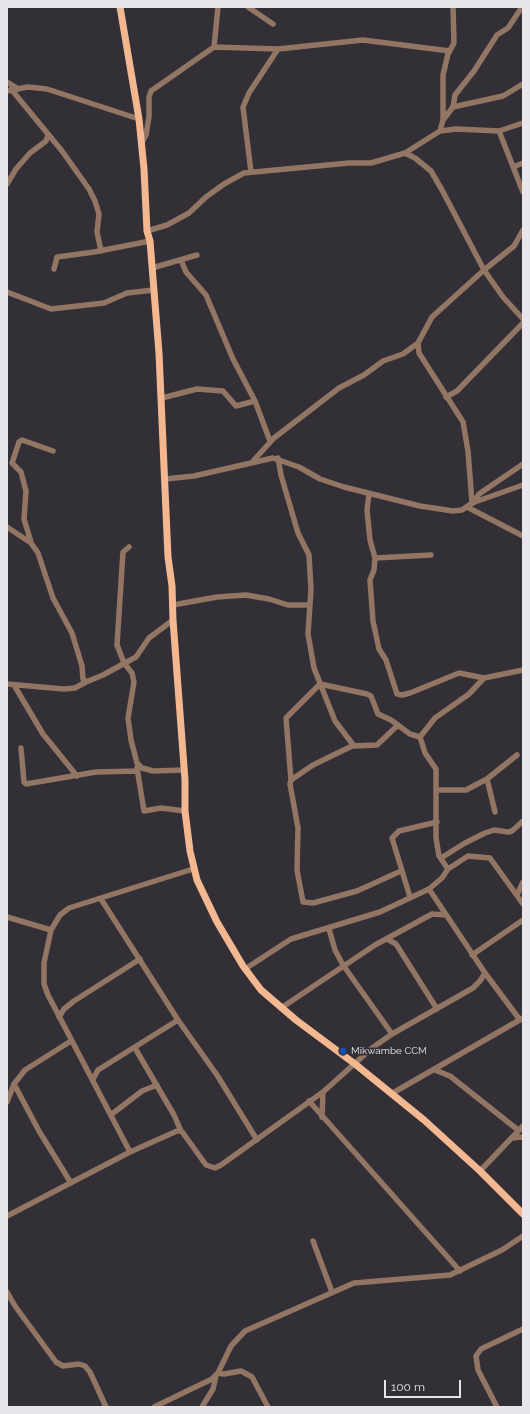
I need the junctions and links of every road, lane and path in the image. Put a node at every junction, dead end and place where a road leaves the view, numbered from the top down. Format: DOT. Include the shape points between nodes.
graph roads {
  1 [pos="120,7"];
  2 [pos="218,7"];
  3 [pos="248,7"];
  4 [pos="453,7"];
  5 [pos="522,7"];
  6 [pos="273,24"];
  7 [pos="214,47"];
  8 [pos="278,49"];
  9 [pos="450,51"];
  10 [pos="7,82"];
  11 [pos="523,84"];
  12 [pos="12,89"];
  13 [pos="453,107"];
  14 [pos="139,119"];
  15 [pos="443,120"];
  16 [pos="523,123"];
  17 [pos="440,131"];
  18 [pos="499,131"];
  19 [pos="48,135"];
  20 [pos="141,145"];
  21 [pos="405,153"];
  22 [pos="523,163"];
  23 [pos="513,167"];
  24 [pos="251,172"];
  25 [pos="7,184"];
  26 [pos="523,192"];
  27 [pos="523,230"];
  28 [pos="147,231"];
  29 [pos="150,241"];
  30 [pos="101,251"];
  31 [pos="197,255"];
  32 [pos="181,260"];
  33 [pos="152,268"];
  34 [pos="54,269"];
  35 [pos="484,270"];
  36 [pos="154,290"];
  37 [pos="7,292"];
  38 [pos="523,319"];
  39 [pos="523,323"];
  40 [pos="418,343"];
  41 [pos="446,397"];
  42 [pos="162,398"];
  43 [pos="255,401"];
  44 [pos="270,441"];
  45 [pos="53,451"];
  46 [pos="278,458"];
  47 [pos="254,461"];
  48 [pos="523,464"];
  49 [pos="164,479"];
  50 [pos="523,485"];
  51 [pos="369,494"];
  52 [pos="472,503"];
  53 [pos="467,507"];
  54 [pos="7,527"];
  55 [pos="523,536"];
  56 [pos="31,543"];
  57 [pos="129,547"];
  58 [pos="431,554"];
  59 [pos="375,558"];
  60 [pos="173,605"];
  61 [pos="310,605"];
  62 [pos="173,620"];
  63 [pos="124,664"];
  64 [pos="523,670"];
  65 [pos="484,678"];
  66 [pos="86,682"];
  67 [pos="7,684"];
  68 [pos="14,684"];
  69 [pos="320,684"];
  70 [pos="398,726"];
  71 [pos="420,737"];
  72 [pos="354,746"];
  73 [pos="21,748"];
  74 [pos="517,755"];
  75 [pos="137,763"];
  76 [pos="184,770"];
  77 [pos="137,771"];
  78 [pos="77,776"];
  79 [pos="487,779"];
  80 [pos="291,780"];
  81 [pos="436,790"];
  82 [pos="185,811"];
  83 [pos="495,812"];
  84 [pos="523,821"];
  85 [pos="437,822"];
  86 [pos="441,858"];
  87 [pos="193,869"];
  88 [pos="448,869"];
  89 [pos="401,871"];
  90 [pos="523,882"];
  91 [pos="428,889"];
  92 [pos="517,895"];
  93 [pos="410,897"];
  94 [pos="101,899"];
  95 [pos="438,904"];
  96 [pos="523,904"];
  97 [pos="432,914"];
  98 [pos="446,915"];
  99 [pos="7,917"];
  100 [pos="523,920"];
  101 [pos="329,928"];
  102 [pos="51,930"];
  103 [pos="388,938"];
  104 [pos="472,955"];
  105 [pos="140,959"];
  106 [pos="343,965"];
  107 [pos="245,969"];
  108 [pos="484,973"];
  109 [pos="281,1008"];
  110 [pos="437,1009"];
  111 [pos="59,1017"];
  112 [pos="521,1019"];
  113 [pos="178,1020"];
  114 [pos="392,1034"];
  115 [pos="71,1041"];
  116 [pos="135,1048"];
  117 [pos="355,1064"];
  118 [pos="88,1069"];
  119 [pos="98,1070"];
  120 [pos="435,1070"];
  121 [pos="93,1079"];
  122 [pos="14,1084"];
  123 [pos="157,1085"];
  124 [pos="322,1092"];
  125 [pos="392,1094"];
  126 [pos="309,1101"];
  127 [pos="7,1102"];
  128 [pos="112,1114"];
  129 [pos="322,1117"];
  130 [pos="521,1128"];
  131 [pos="181,1131"];
  132 [pos="523,1137"];
  133 [pos="512,1138"];
  134 [pos="257,1140"];
  135 [pos="130,1152"];
  136 [pos="480,1171"];
  137 [pos="71,1183"];
  138 [pos="523,1214"];
  139 [pos="7,1216"];
  140 [pos="523,1236"];
  141 [pos="313,1241"];
  142 [pos="460,1271"];
  143 [pos="7,1292"];
  144 [pos="332,1292"];
  145 [pos="13,1303"];
  146 [pos="7,1307"];
  147 [pos="523,1329"];
  148 [pos="217,1374"];
  149 [pos="106,1407"];
  150 [pos="154,1407"];
  151 [pos="202,1407"];
  152 [pos="268,1407"];
  153 [pos="497,1407"];
  1 -- 14 [label="main road"];
  2 -- 7 [label="street"];
  3 -- 6 [label="street"];
  4 -- 9 [label="street" via="454,43"];
  5 -- 13 [label="street" via="508,28 497,34 474,71 455,95"];
  7 -- 8 [label="street"];
  7 -- 20 [label="street" via="151,91 146,135"];
  8 -- 9 [label="street" via="363,40"];
  8 -- 24 [label="street" via="249,93 243,107"];
  9 -- 15 [label="street" via="443,74"];
  10 -- 12 [label="street"];
  11 -- 13 [label="street" via="496,98"];
  12 -- 14 [label="street" via="47,89"];
  12 -- 19 [label="street"];
  13 -- 15 [label="street"];
  14 -- 20 [label="main road"];
  15 -- 17 [label="street"];
  16 -- 18 [label="street"];
  17 -- 18 [label="street"];
  17 -- 21 [label="street"];
  18 -- 23 [label="street"];
  19 -- 25 [label="street" via="46,142 33,150"];
  19 -- 30 [label="street" via="83,179 95,201 99,214 97,232"];
  20 -- 28 [label="main road"];
  21 -- 24 [label="street" via="372,163"];
  21 -- 35 [label="street" via="431,172"];
  22 -- 23 [label="street"];
  23 -- 26 [label="street"];
  24 -- 28 [label="street" via="224,184 189,213 167,225"];
  27 -- 35 [label="street" via="514,246"];
  28 -- 29 [label="main road"];
  29 -- 30 [label="street"];
  29 -- 33 [label="main road"];
  30 -- 34 [label="street" via="57,257"];
  31 -- 32 [label="street"];
  32 -- 33 [label="street"];
  32 -- 43 [label="street" via="186,272 206,295 233,359"];
  33 -- 36 [label="main road"];
  35 -- 38 [label="street" via="503,298"];
  35 -- 40 [label="street" via="432,317"];
  36 -- 37 [label="street" via="127,293 104,303 51,309"];
  36 -- 42 [label="main road"];
  39 -- 41 [label="street" via="457,390"];
  40 -- 41 [label="street" via="419,353"];
  40 -- 44 [label="street" via="403,354 381,362 364,375 339,388"];
  41 -- 52 [label="street" via="463,422"];
  42 -- 43 [label="street" via="200,389 223,391 236,406"];
  42 -- 49 [label="main road"];
  43 -- 44 [label="street"];
  44 -- 47 [label="street"];
  45 -- 56 [label="street" via="22,440 12,463 20,472 26,491 24,519"];
  46 -- 47 [label="street"];
  46 -- 51 [label="street" via="320,479"];
  46 -- 61 [label="street" via="298,533 309,555"];
  47 -- 49 [label="street" via="194,476"];
  48 -- 52 [label="street" via="479,494"];
  49 -- 60 [label="main road"];
  50 -- 52 [label="street"];
  51 -- 53 [label="street" via="453,511"];
  51 -- 59 [label="street" via="367,510"];
  52 -- 53 [label="street"];
  53 -- 55 [label="street"];
  54 -- 56 [label="street"];
  56 -- 66 [label="street" via="42,561 54,601 72,633"];
  57 -- 63 [label="street" via="123,552 118,645"];
  58 -- 59 [label="street"];
  59 -- 65 [label="street" via="370,580 373,622 379,649 386,660 397,694 410,693 459,673"];
  60 -- 61 [label="street" via="246,595 288,605"];
  60 -- 62 [label="main road"];
  61 -- 69 [label="street" via="308,634"];
  62 -- 63 [label="street" via="149,638 136,657"];
  62 -- 76 [label="main road"];
  63 -- 66 [label="street"];
  63 -- 75 [label="street" via="132,673 134,682 128,721"];
  64 -- 65 [label="street"];
  65 -- 71 [label="street" via="469,694 435,718"];
  66 -- 68 [label="street" via="75,688 64,689"];
  67 -- 68 [label="street"];
  68 -- 78 [label="street" via="43,734"];
  69 -- 70 [label="street" via="371,696 378,714"];
  69 -- 72 [label="street" via="337,724"];
  69 -- 80 [label="street" via="286,718"];
  70 -- 71 [label="street"];
  70 -- 72 [label="street" via="375,746"];
  71 -- 81 [label="street" via="425,753 436,769"];
  72 -- 80 [label="street" via="314,765"];
  73 -- 78 [label="street" via="26,784"];
  74 -- 79 [label="street"];
  75 -- 76 [label="street" via="149,770"];
  75 -- 77 [label="street"];
  76 -- 82 [label="main road"];
  77 -- 78 [label="street" via="96,772"];
  77 -- 82 [label="street" via="144,811 161,808"];
  79 -- 81 [label="street" via="466,790"];
  79 -- 83 [label="street"];
  80 -- 89 [label="street" via="298,828 297,870 303,902 313,903 357,891"];
  81 -- 85 [label="street"];
  82 -- 87 [label="main road"];
  84 -- 86 [label="street" via="512,831 494,830 485,833"];
  85 -- 86 [label="street" via="436,838"];
  85 -- 89 [label="street" via="394,834 392,838"];
  86 -- 88 [label="street"];
  87 -- 94 [label="street"];
  87 -- 107 [label="main road" via="206,901"];
  88 -- 91 [label="street" via="442,878"];
  88 -- 92 [label="street" via="468,856 490,858"];
  89 -- 93 [label="street"];
  90 -- 92 [label="street"];
  91 -- 93 [label="street"];
  91 -- 95 [label="street"];
  92 -- 96 [label="street"];
  93 -- 101 [label="street" via="380,912"];
  94 -- 102 [label="street" via="69,908 60,915"];
  94 -- 105 [label="street"];
  95 -- 97 [label="street"];
  95 -- 98 [label="street"];
  97 -- 98 [label="street"];
  97 -- 103 [label="street"];
  98 -- 104 [label="street"];
  99 -- 102 [label="street"];
  100 -- 104 [label="street"];
  101 -- 106 [label="street" via="335,950"];
  101 -- 107 [label="street" via="291,939"];
  102 -- 111 [label="street" via="44,964 44,984"];
  103 -- 106 [label="street"];
  103 -- 110 [label="street" via="396,944"];
  104 -- 108 [label="street"];
  105 -- 111 [label="street" via="64,1008"];
  105 -- 113 [label="street"];
  106 -- 109 [label="street"];
  106 -- 114 [label="street"];
  107 -- 109 [label="main road" via="261,990"];
  108 -- 110 [label="street" via="474,988"];
  108 -- 112 [label="street"];
  109 -- 117 [label="main road"];
  110 -- 114 [label="street"];
  111 -- 115 [label="street"];
  112 -- 120 [label="street"];
  113 -- 116 [label="street"];
  113 -- 134 [label="street" via="217,1075"];
  114 -- 117 [label="street"];
  115 -- 118 [label="street"];
  115 -- 122 [label="street" via="24,1070"];
  116 -- 119 [label="street"];
  116 -- 123 [label="street"];
  117 -- 124 [label="street"];
  117 -- 125 [label="main road"];
  118 -- 119 [label="street"];
  118 -- 121 [label="street"];
  119 -- 121 [label="street"];
  120 -- 125 [label="street"];
  120 -- 130 [label="street" via="450,1076"];
  121 -- 128 [label="street"];
  122 -- 127 [label="street"];
  122 -- 137 [label="street"];
  123 -- 128 [label="street" via="142,1091"];
  123 -- 131 [label="street"];
  124 -- 126 [label="street"];
  124 -- 129 [label="street"];
  125 -- 136 [label="main road"];
  126 -- 129 [label="street"];
  126 -- 134 [label="street"];
  128 -- 135 [label="street"];
  129 -- 142 [label="street"];
  130 -- 133 [label="street"];
  131 -- 134 [label="street" via="206,1165 214,1168"];
  131 -- 135 [label="street" via="168,1134"];
  132 -- 133 [label="street"];
  133 -- 136 [label="street"];
  135 -- 137 [label="street"];
  136 -- 138 [label="main road"];
  137 -- 139 [label="street"];
  140 -- 142 [label="street" via="502,1250"];
  141 -- 144 [label="street"];
  142 -- 144 [label="street" via="450,1276 354,1283"];
  143 -- 145 [label="street"];
  144 -- 148 [label="street" via="245,1331 231,1346"];
  145 -- 146 [label="street"];
  145 -- 149 [label="street" via="56,1362 62,1366 85,1366"];
  147 -- 153 [label="street" via="481,1349 476,1356 478,1370"];
  148 -- 150 [label="street" via="186,1393"];
  148 -- 151 [label="street" via="213,1389"];
  148 -- 152 [label="street" via="241,1371 252,1377"];
}
